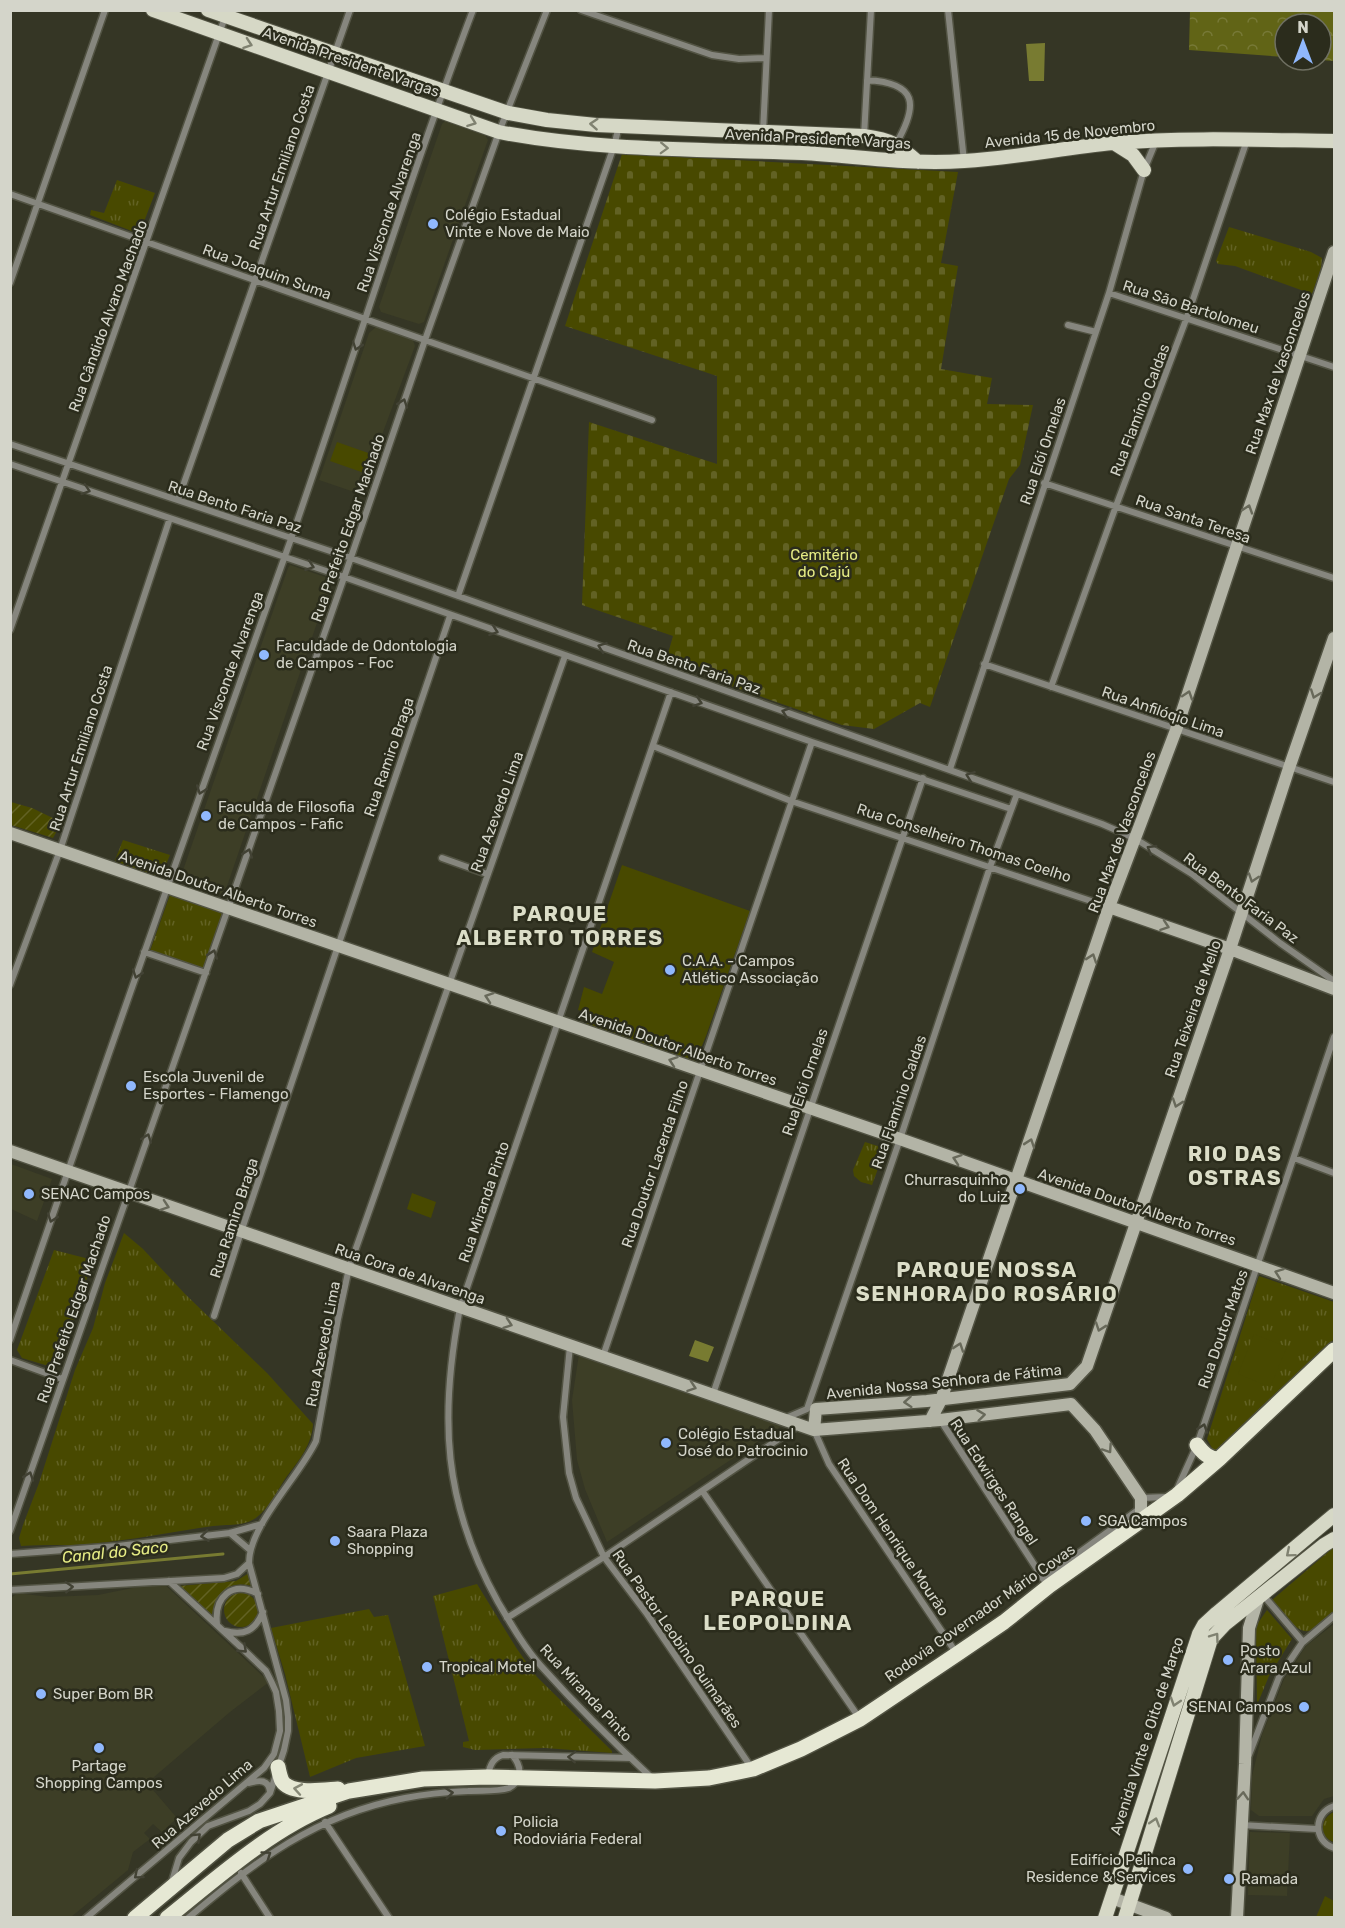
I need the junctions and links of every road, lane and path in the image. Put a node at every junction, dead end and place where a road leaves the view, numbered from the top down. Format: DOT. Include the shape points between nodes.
graph roads {
  1 [pos="105,10"];
  2 [pos="153,10"];
  3 [pos="208,10"];
  4 [pos="350,10"];
  5 [pos="473,10"];
  6 [pos="547,10"];
  7 [pos="581,10"];
  8 [pos="769,10"];
  9 [pos="871,10"];
  10 [pos="948,10"];
  11 [pos="226,14"];
  12 [pos="219,34"];
  13 [pos="334,55"];
  14 [pos="765,58"];
  15 [pos="328,71"];
  16 [pos="867,80"];
  17 [pos="443,91"];
  18 [pos="436,110"];
  19 [pos="508,112"];
  20 [pos="619,126"];
  21 [pos="499,132"];
  22 [pos="763,132"];
  23 [pos="836,135"];
  24 [pos="864,136"];
  25 [pos="1247,139"];
  26 [pos="1156,141"];
  27 [pos="1335,141"];
  28 [pos="892,142"];
  29 [pos="1114,143"];
  30 [pos="614,146"];
  31 [pos="805,154"];
  32 [pos="856,157"];
  33 [pos="964,161"];
  34 [pos="918,162"];
  35 [pos="1144,170"];
  36 [pos="10,194"];
  37 [pos="38,203"];
  38 [pos="147,242"];
  39 [pos="1335,252"];
  40 [pos="255,280"];
  41 [pos="10,283"];
  42 [pos="1109,293"];
  43 [pos="1187,318"];
  44 [pos="366,320"];
  45 [pos="1068,324"];
  46 [pos="1096,332"];
  47 [pos="425,340"];
  48 [pos="1299,355"];
  49 [pos="1335,367"];
  50 [pos="533,378"];
  51 [pos="652,420"];
  52 [pos="10,444"];
  53 [pos="10,464"];
  54 [pos="68,464"];
  55 [pos="62,482"];
  56 [pos="1044,483"];
  57 [pos="178,500"];
  58 [pos="1116,506"];
  59 [pos="170,518"];
  60 [pos="291,538"];
  61 [pos="1236,546"];
  62 [pos="284,557"];
  63 [pos="351,558"];
  64 [pos="345,577"];
  65 [pos="1335,578"];
  66 [pos="458,596"];
  67 [pos="450,616"];
  68 [pos="10,630"];
  69 [pos="1335,638"];
  70 [pos="565,656"];
  71 [pos="984,664"];
  72 [pos="1051,687"];
  73 [pos="671,692"];
  74 [pos="1176,730"];
  75 [pos="812,742"];
  76 [pos="653,746"];
  77 [pos="1288,768"];
  78 [pos="950,769"];
  79 [pos="923,778"];
  80 [pos="1335,782"];
  81 [pos="1017,794"];
  82 [pos="791,801"];
  83 [pos="1011,809"];
  84 [pos="10,833"];
  85 [pos="1134,838"];
  86 [pos="902,839"];
  87 [pos="60,850"];
  88 [pos="442,858"];
  89 [pos="990,867"];
  90 [pos="487,874"];
  91 [pos="166,887"];
  92 [pos="1110,907"];
  93 [pos="229,908"];
  94 [pos="1241,914"];
  95 [pos="337,946"];
  96 [pos="1230,949"];
  97 [pos="144,952"];
  98 [pos="206,973"];
  99 [pos="1335,981"];
  100 [pos="449,984"];
  101 [pos="10,985"];
  102 [pos="1335,989"];
  103 [pos="558,1021"];
  104 [pos="1335,1037"];
  105 [pos="699,1070"];
  106 [pos="809,1108"];
  107 [pos="900,1139"];
  108 [pos="10,1151"];
  109 [pos="1294,1158"];
  110 [pos="67,1173"];
  111 [pos="1335,1173"];
  112 [pos="1017,1180"];
  113 [pos="127,1193"];
  114 [pos="1136,1222"];
  115 [pos="241,1232"];
  116 [pos="1258,1265"];
  117 [pos="349,1268"];
  118 [pos="1335,1293"];
  119 [pos="460,1308"];
  120 [pos="214,1317"];
  121 [pos="10,1340"];
  122 [pos="570,1345"];
  123 [pos="1335,1350"];
  124 [pos="603,1356"];
  125 [pos="10,1360"];
  126 [pos="63,1379"];
  127 [pos="1070,1384"];
  128 [pos="713,1394"];
  129 [pos="941,1400"];
  130 [pos="1071,1404"];
  131 [pos="811,1409"];
  132 [pos="781,1420"];
  133 [pos="935,1421"];
  134 [pos="798,1426"];
  135 [pos="814,1430"];
  136 [pos="1197,1445"];
  137 [pos="1219,1459"];
  138 [pos="703,1492"];
  139 [pos="1142,1509"];
  140 [pos="1335,1515"];
  141 [pos="262,1524"];
  142 [pos="10,1531"];
  143 [pos="230,1533"];
  144 [pos="1335,1539"];
  145 [pos="250,1550"];
  146 [pos="10,1554"];
  147 [pos="604,1557"];
  148 [pos="249,1563"];
  149 [pos="169,1581"];
  150 [pos="1046,1582"];
  151 [pos="10,1590"];
  152 [pos="258,1594"];
  153 [pos="1260,1597"];
  154 [pos="263,1612"];
  155 [pos="1335,1616"];
  156 [pos="507,1618"];
  157 [pos="217,1624"];
  158 [pos="224,1631"];
  159 [pos="1303,1642"];
  160 [pos="957,1654"];
  161 [pos="1190,1656"];
  162 [pos="1196,1685"];
  163 [pos="860,1719"];
  164 [pos="512,1755"];
  165 [pos="631,1758"];
  166 [pos="1245,1764"];
  167 [pos="278,1767"];
  168 [pos="753,1769"];
  169 [pos="487,1777"];
  170 [pos="520,1778"];
  171 [pos="655,1781"];
  172 [pos="244,1785"];
  173 [pos="374,1787"];
  174 [pos="270,1793"];
  175 [pos="1335,1806"];
  176 [pos="325,1822"];
  177 [pos="1241,1825"];
  178 [pos="1317,1829"];
  179 [pos="1334,1849"];
  180 [pos="241,1873"];
  181 [pos="170,1887"];
  182 [pos="1112,1898"];
  183 [pos="1127,1911"];
  184 [pos="86,1917"];
  185 [pos="135,1917"];
  186 [pos="159,1917"];
  187 [pos="167,1917"];
  188 [pos="188,1917"];
  189 [pos="270,1917"];
  190 [pos="388,1917"];
  191 [pos="1105,1917"];
  192 [pos="1166,1917"];
  193 [pos="1237,1917"];
  1 -- 37 [label="street"];
  2 -- 12 [label="main road, Avenida Presidente Vargas"];
  3 -- 11 [label="main road, Avenida Presidente Vargas"];
  4 -- 13 [label="street, Rua Artur Emiliano Costa"];
  5 -- 17 [label="street, Rua Visconde Alvarenga"];
  6 -- 19 [label="street, Rua Prefeito Edgar Machado"];
  7 -- 14 [label="street" via="712,55"];
  8 -- 14 [label="street"];
  9 -- 16 [label="street"];
  10 -- 33 [label="street"];
  11 -- 12 [label="street, Rua Cândido Alvaro Machado"];
  11 -- 13 [label="main road, Avenida Presidente Vargas"];
  12 -- 15 [label="main road, Avenida Presidente Vargas, one-way"];
  12 -- 38 [label="street, Rua Cândido Alvaro Machado"];
  13 -- 15 [label="street, Rua Artur Emiliano Costa"];
  13 -- 17 [label="main road, Avenida Presidente Vargas"];
  14 -- 22 [label="street"];
  15 -- 18 [label="main road, Avenida Presidente Vargas"];
  15 -- 40 [label="street, Rua Artur Emiliano Costa"];
  16 -- 24 [label="street"];
  16 -- 28 [label="street" via="895,84 908,95 908,118"];
  17 -- 18 [label="street, Rua Visconde Alvarenga"];
  17 -- 19 [label="main road, Avenida Presidente Vargas"];
  18 -- 21 [label="main road, Avenida Presidente Vargas, one-way"];
  18 -- 44 [label="street, Rua Visconde Alvarenga"];
  20 -- 19 [label="main road, Avenida Presidente Vargas, one-way" via="547,120"];
  19 -- 21 [label="street, Rua Prefeito Edgar Machado"];
  20 -- 22 [label="main road, Avenida Presidente Vargas"];
  20 -- 30 [label="street"];
  21 -- 30 [label="main road, Avenida Presidente Vargas"];
  21 -- 47 [label="street, Rua Prefeito Edgar Machado"];
  22 -- 23 [label="main road, Avenida Presidente Vargas"];
  23 -- 24 [label="main road, Avenida Presidente Vargas"];
  23 -- 31 [label="main road" via="809,141"];
  24 -- 28 [label="main road, Avenida Presidente Vargas"];
  25 -- 26 [label="main road, Avenida 15 de Novembro"];
  25 -- 27 [label="main road, Avenida 15 de Novembro"];
  25 -- 43 [label="street, Rua Flamínio Caldas"];
  26 -- 29 [label="main road, Avenida 15 de Novembro"];
  26 -- 35 [label="street, Rua Elói Ornelas"];
  28 -- 32 [label="main road"];
  28 -- 34 [label="main road, Avenida Presidente Vargas"];
  29 -- 33 [label="main road, Avenida 15 de Novembro"];
  29 -- 35 [label="main road" via="1140,161"];
  30 -- 31 [label="main road, Avenida Presidente Vargas, one-way"];
  30 -- 50 [label="street"];
  31 -- 32 [label="main road, Avenida Presidente Vargas"];
  32 -- 34 [label="main road, Avenida Presidente Vargas"];
  33 -- 34 [label="main road, Avenida 15 de Novembro"];
  35 -- 42 [label="street, Rua Elói Ornelas"];
  36 -- 37 [label="street, Rua Joaquim Suma"];
  37 -- 38 [label="street, Rua Joaquim Suma"];
  37 -- 41 [label="street"];
  38 -- 40 [label="street, Rua Joaquim Suma"];
  38 -- 54 [label="street, Rua Cândido Alvaro Machado"];
  39 -- 48 [label="main road, Rua Max de Vasconcelos"];
  40 -- 44 [label="street, Rua Joaquim Suma"];
  40 -- 57 [label="street, Rua Artur Emiliano Costa"];
  42 -- 43 [label="street, Rua São Bartolomeu"];
  42 -- 46 [label="street, Rua Elói Ornelas"];
  43 -- 48 [label="street, Rua São Bartolomeu"];
  43 -- 58 [label="street, Rua Flamínio Caldas"];
  44 -- 47 [label="street, Rua Joaquim Suma"];
  44 -- 60 [label="street, Rua Visconde Alvarenga, one-way"];
  45 -- 46 [label="street"];
  46 -- 56 [label="street, Rua Elói Ornelas"];
  47 -- 50 [label="street, Rua Joaquim Suma"];
  63 -- 47 [label="street, Rua Prefeito Edgar Machado, one-way"];
  48 -- 49 [label="street, Rua São Bartolomeu"];
  61 -- 48 [label="main road, Rua Max de Vasconcelos, one-way"];
  50 -- 51 [label="street, Rua Joaquim Suma"];
  50 -- 66 [label="street"];
  52 -- 54 [label="street, Rua Bento Faria Paz"];
  53 -- 55 [label="street, Rua Bento Faria Paz"];
  54 -- 55 [label="street, Rua Cândido Alvaro Machado"];
  54 -- 57 [label="street, Rua Bento Faria Paz"];
  55 -- 59 [label="street, Rua Bento Faria Paz, one-way"];
  55 -- 68 [label="street, Rua Cândido Alvaro Machado"];
  56 -- 58 [label="street, Rua Santa Teresa"];
  56 -- 71 [label="street, Rua Elói Ornelas"];
  57 -- 60 [label="street, Rua Bento Faria Paz"];
  58 -- 61 [label="street, Rua Santa Teresa"];
  58 -- 72 [label="street, Rua Flamínio Caldas"];
  59 -- 62 [label="street, Rua Bento Faria Paz"];
  59 -- 87 [label="street, Rua Artur Emiliano Costa"];
  60 -- 62 [label="street, Rua Visconde Alvarenga"];
  60 -- 63 [label="street, Rua Bento Faria Paz"];
  61 -- 65 [label="street, Rua Santa Teresa"];
  74 -- 61 [label="main road, Rua Max de Vasconcelos, one-way"];
  62 -- 64 [label="street, Rua Bento Faria Paz, one-way"];
  62 -- 91 [label="street, Rua Visconde Alvarenga, one-way"];
  63 -- 64 [label="street, Rua Prefeito Edgar Machado"];
  63 -- 66 [label="street, Rua Bento Faria Paz"];
  64 -- 67 [label="street, Rua Bento Faria Paz"];
  93 -- 64 [label="street, Rua Prefeito Edgar Machado, one-way"];
  78 -- 66 [label="street, Rua Bento Faria Paz, one-way"];
  67 -- 70 [label="street, Rua Bento Faria Paz, one-way"];
  67 -- 95 [label="street, Rua Ramiro Braga"];
  69 -- 77 [label="main road, Rua Teixeira de Mello, one-way"];
  70 -- 73 [label="street, Rua Bento Faria Paz"];
  70 -- 90 [label="street, Rua Azevedo Lima"];
  71 -- 72 [label="street, Rua Anfilóqio Lima"];
  71 -- 78 [label="street, Rua Elói Ornelas"];
  72 -- 74 [label="street, Rua Anfilóqio Lima"];
  73 -- 75 [label="street, Rua Bento Faria Paz, one-way"];
  73 -- 76 [label="street, Rua Miranda Pinto"];
  74 -- 77 [label="street, Rua Anfilóqio Lima"];
  74 -- 85 [label="main road, Rua Max de Vasconcelos"];
  75 -- 79 [label="street, Rua Bento Faria Paz"];
  75 -- 82 [label="street, Rua Doutor Lacerda Filho"];
  76 -- 82 [label="street, Rua Conselheiro Thomas Coelho"];
  76 -- 103 [label="street, Rua Miranda Pinto"];
  77 -- 80 [label="street, Rua Anfilóqio Lima"];
  77 -- 94 [label="main road, Rua Teixeira de Mello, one-way"];
  81 -- 78 [label="street, Rua Bento Faria Paz, one-way"];
  79 -- 83 [label="street, Rua Bento Faria Paz"];
  79 -- 86 [label="street, Rua Elói Ornelas"];
  81 -- 83 [label="street, Rua Flamínio Caldas"];
  81 -- 85 [label="street, Rua Bento Faria Paz"];
  82 -- 86 [label="street, Rua Conselheiro Thomas Coelho"];
  82 -- 105 [label="street, Rua Doutor Lacerda Filho"];
  83 -- 89 [label="street, Rua Flamínio Caldas"];
  84 -- 87 [label="main road, Avenida Doutor Alberto Torres"];
  85 -- 92 [label="main road, Rua Max de Vasconcelos"];
  94 -- 85 [label="street, Rua Bento Faria Paz, one-way" via="1192,874"];
  86 -- 89 [label="street, Rua Conselheiro Thomas Coelho"];
  86 -- 106 [label="street, Rua Elói Ornelas"];
  87 -- 91 [label="main road, Avenida Doutor Alberto Torres"];
  87 -- 101 [label="street, Rua Artur Emiliano Costa"];
  88 -- 90 [label="street"];
  89 -- 92 [label="street, Rua Conselheiro Thomas Coelho"];
  89 -- 107 [label="street, Rua Flamínio Caldas"];
  90 -- 100 [label="street, Rua Azevedo Lima"];
  91 -- 93 [label="main road, Avenida Doutor Alberto Torres"];
  91 -- 97 [label="street, Rua Visconde Alvarenga"];
  92 -- 96 [label="main road, Rua Conselheiro Thomas Coelho, one-way"];
  112 -- 92 [label="main road, Rua Max de Vasconcelos, one-way"];
  93 -- 95 [label="main road, Avenida Doutor Alberto Torres"];
  98 -- 93 [label="street, Rua Prefeito Edgar Machado, one-way"];
  94 -- 96 [label="main road, Rua Teixeira de Mello"];
  94 -- 99 [label="street, Rua Bento Faria Paz"];
  95 -- 100 [label="main road, Avenida Doutor Alberto Torres"];
  95 -- 115 [label="street, Rua Ramiro Braga"];
  96 -- 102 [label="main road, Rua Conselheiro Thomas Coelho"];
  96 -- 114 [label="main road, Rua Teixeira de Mello, one-way"];
  97 -- 98 [label="street"];
  97 -- 110 [label="street, Rua Visconde Alvarenga, one-way"];
  113 -- 98 [label="street, Rua Prefeito Edgar Machado, one-way"];
  103 -- 100 [label="main road, Avenida Doutor Alberto Torres, one-way"];
  100 -- 117 [label="street, Rua Azevedo Lima"];
  105 -- 103 [label="main road, Avenida Doutor Alberto Torres, one-way"];
  103 -- 119 [label="street, Rua Miranda Pinto"];
  104 -- 109 [label="street, Rua Doutor Matos"];
  105 -- 106 [label="main road, Avenida Doutor Alberto Torres"];
  105 -- 124 [label="street, Rua Doutor Lacerda Filho"];
  106 -- 107 [label="main road, Avenida Doutor Alberto Torres"];
  106 -- 128 [label="street, Rua Elói Ornelas"];
  112 -- 107 [label="main road, Avenida Doutor Alberto Torres, one-way"];
  107 -- 131 [label="street, Rua Flamínio Caldas"];
  108 -- 110 [label="main road, Rua Cora de Alvarenga"];
  109 -- 111 [label="street"];
  109 -- 116 [label="street, Rua Doutor Matos"];
  110 -- 113 [label="main road, Rua Cora de Alvarenga"];
  110 -- 121 [label="street, Rua Visconde Alvarenga, one-way"];
  112 -- 114 [label="main road, Avenida Doutor Alberto Torres"];
  129 -- 112 [label="main road, Rua Max de Vasconcelos, one-way"];
  113 -- 115 [label="main road, Rua Cora de Alvarenga, one-way"];
  113 -- 126 [label="street, Rua Prefeito Edgar Machado"];
  114 -- 116 [label="main road, Avenida Doutor Alberto Torres"];
  114 -- 127 [label="main road, Rua Teixeira de Mello, one-way" via="1087,1366"];
  115 -- 117 [label="main road, Rua Cora de Alvarenga"];
  115 -- 120 [label="street, Rua Ramiro Braga"];
  118 -- 116 [label="main road, Avenida Doutor Alberto Torres, one-way"];
  136 -- 116 [label="street, Rua Doutor Matos, one-way"];
  117 -- 119 [label="main road, Rua Cora de Alvarenga"];
  117 -- 141 [label="street, Rua Azevedo Lima" via="316,1441"];
  119 -- 122 [label="main road, Rua Cora de Alvarenga, one-way"];
  119 -- 156 [label="street, Rua Miranda Pinto" via="451,1354 448,1414 452,1474 465,1528"];
  122 -- 124 [label="main road, Rua Cora de Alvarenga"];
  122 -- 147 [label="street, Rua Pastor Leobino Guimarães" via="563,1417 565,1448 576,1498"];
  123 -- 137 [label="highway, Rodovia Governador Mário Covas"];
  124 -- 128 [label="main road, Rua Cora de Alvarenga, one-way"];
  125 -- 126 [label="street"];
  142 -- 126 [label="street, Rua Prefeito Edgar Machado, one-way"];
  127 -- 129 [label="main road, Avenida Nossa Senhora de Fátima"];
  127 -- 130 [label="main road, Avenida Nossa Senhora de Fátima"];
  128 -- 132 [label="main road, Rua Cora de Alvarenga"];
  129 -- 131 [label="main road, Avenida Nossa Senhora de Fátima, one-way"];
  129 -- 133 [label="main road, Rua Max de Vasconcelos"];
  133 -- 130 [label="main road, one-way"];
  130 -- 139 [label="main road, one-way" via="1095,1430"];
  131 -- 132 [label="street"];
  131 -- 135 [label="main road, Avenida Nossa Senhora de Fátima"];
  132 -- 134 [label="main road, Rua Cora de Alvarenga"];
  133 -- 135 [label="main road"];
  133 -- 150 [label="street, Rua Edwirges Rangel"];
  134 -- 135 [label="main road"];
  134 -- 138 [label="street"];
  135 -- 160 [label="street, Rua Dom Henrique Mourão" via="829,1464"];
  136 -- 137 [label="highway" via="1205,1455"];
  136 -- 139 [label="street, Rua Doutor Matos" via="1176,1490"];
  137 -- 139 [label="highway, Rodovia Governador Mário Covas" via="1177,1496"];
  138 -- 147 [label="street"];
  138 -- 163 [label="street"];
  139 -- 150 [label="highway, Rodovia Governador Mário Covas"];
  140 -- 161 [label="main road, Avenida Vinte e Oito de Março, one-way" via="1204,1625"];
  141 -- 143 [label="street"];
  141 -- 145 [label="street, Rua Azevedo Lima"];
  143 -- 145 [label="street"];
  143 -- 146 [label="street, one-way"];
  144 -- 153 [label="main road, Avenida Vinte e Oito de Março"];
  145 -- 148 [label="street, Rua Azevedo Lima"];
  147 -- 156 [label="street"];
  147 -- 168 [label="street, Rua Pastor Leobino Guimarães"];
  148 -- 149 [label="street" via="225,1578"];
  148 -- 152 [label="street, Rua Azevedo Lima"];
  151 -- 149 [label="street, one-way"];
  149 -- 157 [label="street, Rua Azevedo Lima"];
  150 -- 160 [label="highway, Rodovia Governador Mário Covas" via="1004,1622"];
  152 -- 154 [label="street, Rua Azevedo Lima"];
  152 -- 157 [label="street" via="244,1589 226,1594 217,1608"];
  153 -- 159 [label="street"];
  162 -- 153 [label="main road, Avenida Vinte e Oito de Março, one-way" via="1211,1639"];
  153 -- 166 [label="main road" via="1250,1628"];
  154 -- 158 [label="street" via="255,1627 247,1631"];
  154 -- 167 [label="street, Rua Azevedo Lima" via="288,1717"];
  155 -- 159 [label="street"];
  156 -- 165 [label="street, Rua Miranda Pinto" via="541,1665"];
  157 -- 158 [label="street, Rua Azevedo Lima"];
  158 -- 172 [label="street, Rua Azevedo Lima, one-way" via="266,1671 279,1710 280,1731 274,1754"];
  159 -- 166 [label="street" via="1279,1677"];
  160 -- 163 [label="highway, Rodovia Governador Mário Covas"];
  161 -- 162 [label="main road" via="1186,1681"];
  161 -- 182 [label="main road, Avenida Vinte e Oito de Março, one-way"];
  183 -- 162 [label="main road, Avenida Vinte e Oito de Março, one-way"];
  163 -- 168 [label="highway, Rodovia Governador Mário Covas"];
  165 -- 164 [label="street, one-way"];
  164 -- 169 [label="street" via="494,1759"];
  164 -- 170 [label="street" via="519,1765"];
  165 -- 171 [label="street, Rua Miranda Pinto"];
  177 -- 166 [label="main road, one-way"];
  173 -- 167 [label="highway, one-way" via="309,1791 288,1787 281,1780"];
  167 -- 174 [label="street, Rua Azevedo Lima"];
  168 -- 171 [label="highway, Rodovia Governador Mário Covas" via="709,1778"];
  169 -- 170 [label="highway, Rodovia Governador Mário Covas"];
  169 -- 173 [label="highway, Rodovia Governador Mário Covas" via="423,1779"];
  170 -- 171 [label="highway, Rodovia Governador Mário Covas"];
  176 -- 170 [label="street, one-way" via="407,1797 503,1790"];
  172 -- 174 [label="street" via="260,1780 266,1782"];
  172 -- 184 [label="street, Rua Azevedo Lima, one-way"];
  173 -- 181 [label="highway, Rodovia Governador Mário Covas" via="349,1791 259,1821 228,1840"];
  173 -- 187 [label="highway, Rodovia Governador Mário Covas" via="289,1826"];
  181 -- 174 [label="street, Rua Azevedo Lima, one-way" via="179,1858 208,1826 249,1811"];
  175 -- 178 [label="street" via="1323,1812"];
  180 -- 176 [label="street, one-way"];
  176 -- 190 [label="street"];
  177 -- 178 [label="street"];
  177 -- 193 [label="main road"];
  178 -- 179 [label="street" via="1324,1843"];
  180 -- 188 [label="street"];
  180 -- 189 [label="street"];
  181 -- 185 [label="highway, Rodovia Governador Mário Covas"];
  181 -- 186 [label="highway" via="167,1904"];
  182 -- 183 [label="main road"];
  182 -- 191 [label="main road, Avenida Vinte e Oito de Março"];
  183 -- 192 [label="main road"];
}
